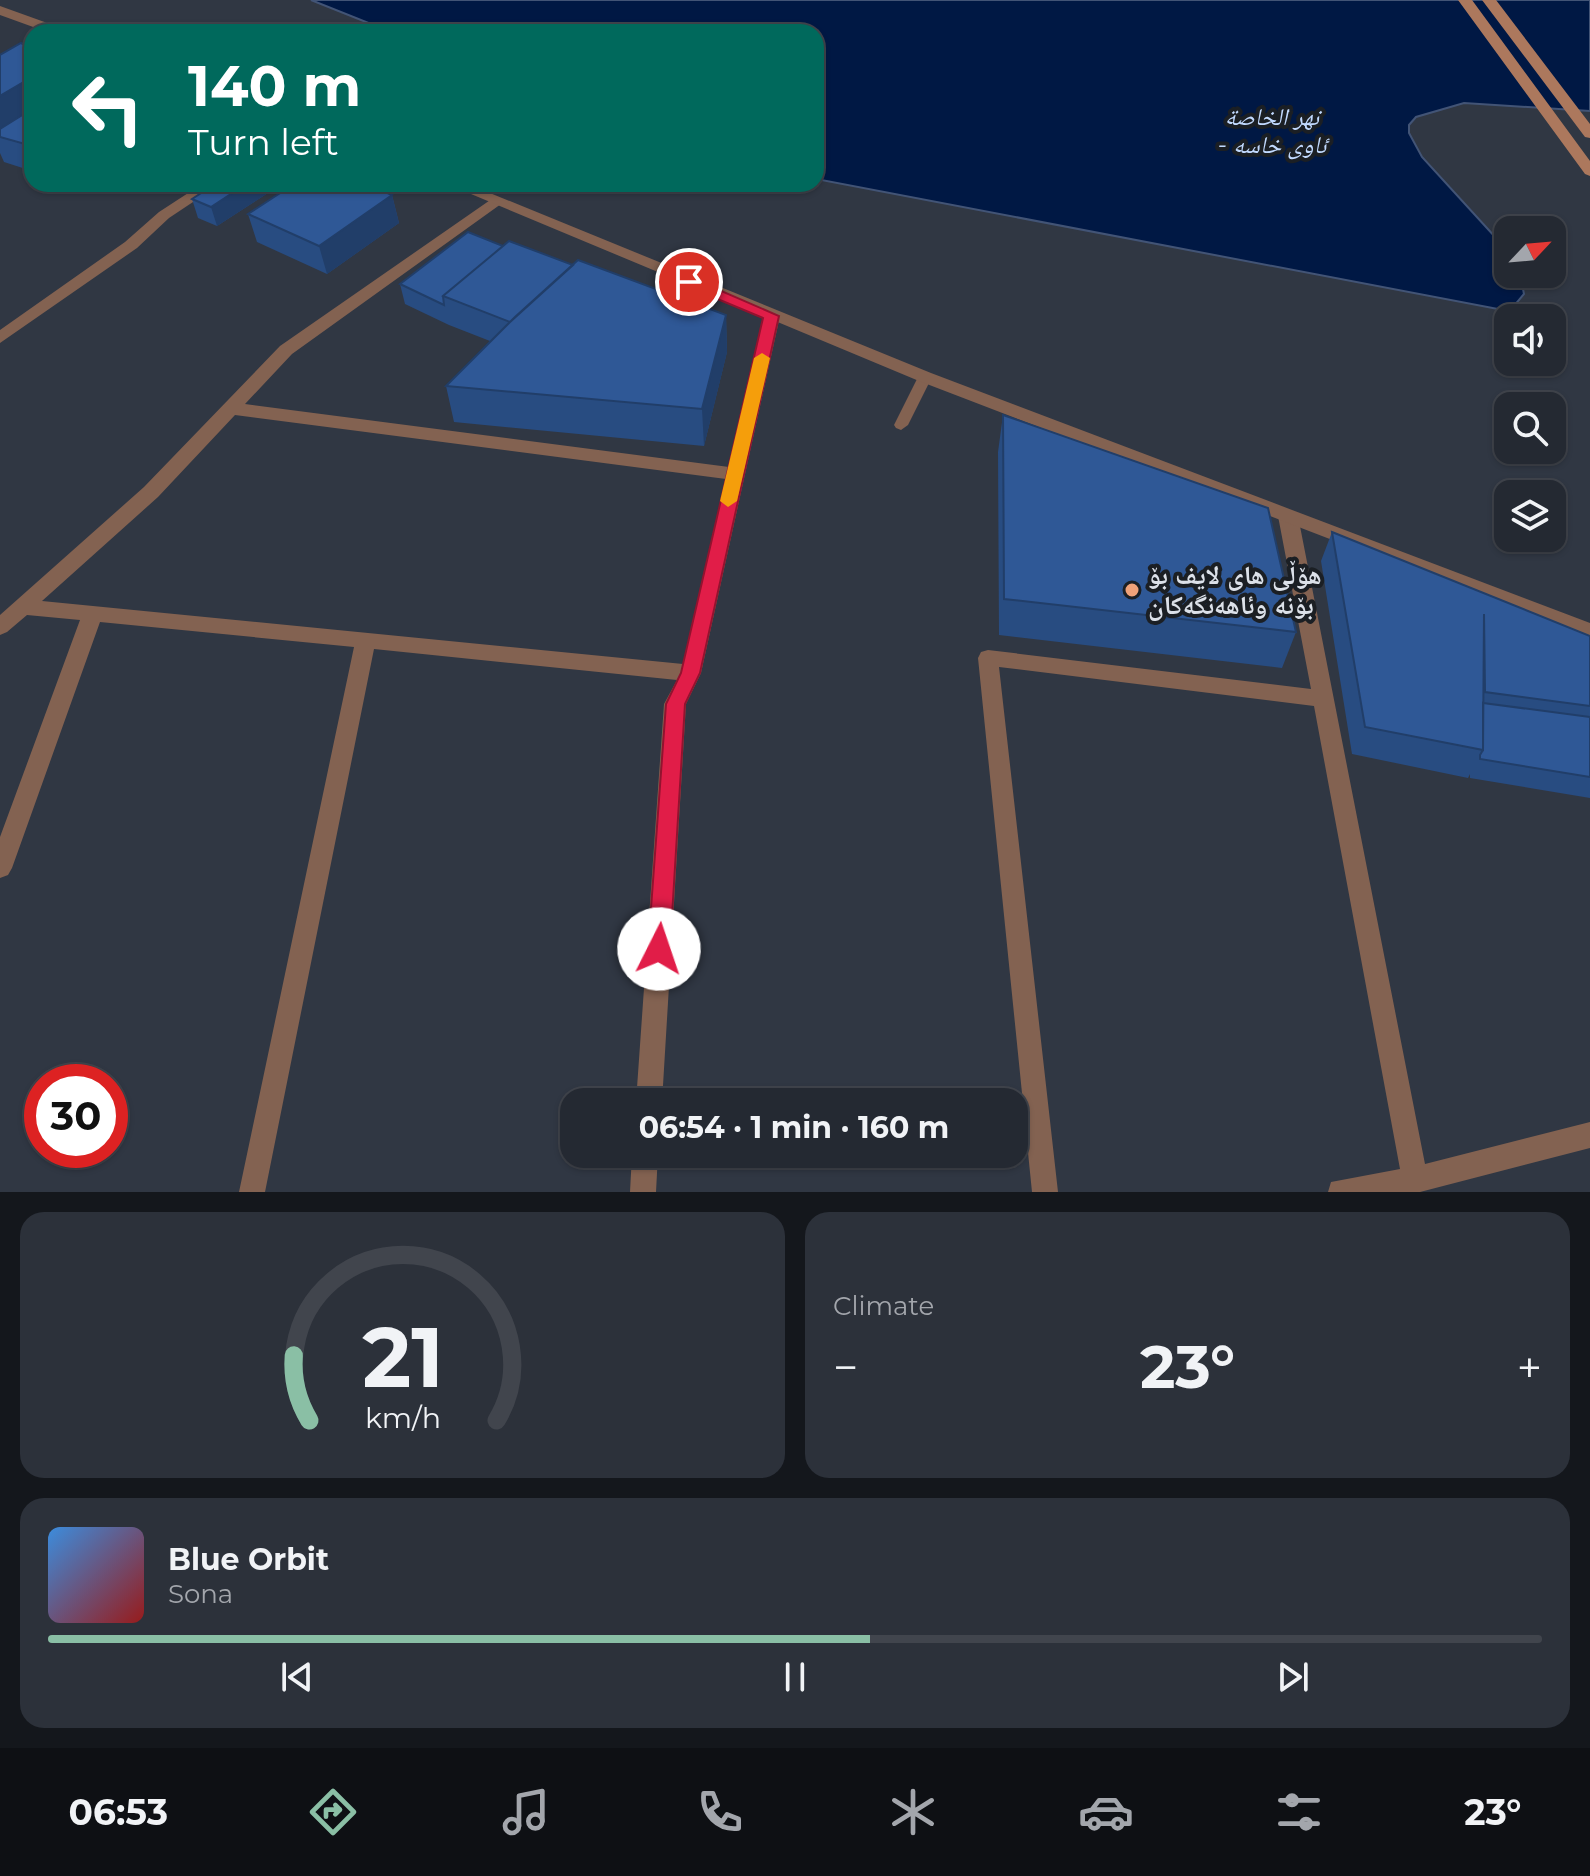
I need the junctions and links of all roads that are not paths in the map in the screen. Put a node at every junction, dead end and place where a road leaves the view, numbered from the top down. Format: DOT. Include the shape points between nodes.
graph roads {
  1 [pos="1465,0"];
  2 [pos="1489,0"];
  3 [pos="2,13"];
  4 [pos="35,24"];
  5 [pos="1590,134"];
  6 [pos="1590,171"];
  7 [pos="200,192"];
  8 [pos="474,192"];
  9 [pos="496,201"];
  10 [pos="772,316"];
  11 [pos="0,338"];
  12 [pos="925,377"];
  13 [pos="229,408"];
  14 [pos="901,425"];
  15 [pos="734,474"];
  16 [pos="1288,516"];
  17 [pos="26,607"];
  18 [pos="93,613"];
  19 [pos="0,627"];
  20 [pos="1590,631"];
  21 [pos="366,640"];
  22 [pos="691,673"];
  23 [pos="1323,699"];
  24 [pos="0,868"];
  25 [pos="650,1088"];
  26 [pos="1590,1135"];
  27 [pos="644,1168"];
  28 [pos="1415,1180"];
  29 [pos="252,1192"];
  30 [pos="643,1192"];
  31 [pos="1045,1192"];
  32 [pos="1341,1192"];
  1 -- 6 [label="main road"];
  2 -- 5 [label="main road"];
  3 -- 4 [label="street"];
  7 -- 11 [label="street"];
  8 -- 9 [label="street"];
  9 -- 10 [label="street"];
  9 -- 13 [label="street" via="286,350"];
  10 -- 12 [label="street"];
  10 -- 15 [label="street"];
  12 -- 14 [label="lane"];
  12 -- 16 [label="street"];
  13 -- 15 [label="street"];
  13 -- 17 [label="street" via="151,492"];
  15 -- 22 [label="street"];
  16 -- 20 [label="street"];
  16 -- 23 [label="street"];
  17 -- 18 [label="street"];
  17 -- 19 [label="street"];
  18 -- 21 [label="street"];
  18 -- 24 [label="street"];
  21 -- 22 [label="street"];
  21 -- 29 [label="street"];
  22 -- 25 [label="street" via="675,704"];
  23 -- 28 [label="street"];
  23 -- 31 [label="street" via="988,658"];
  26 -- 28 [label="street"];
  27 -- 30 [label="street"];
  28 -- 32 [label="street"];
}
